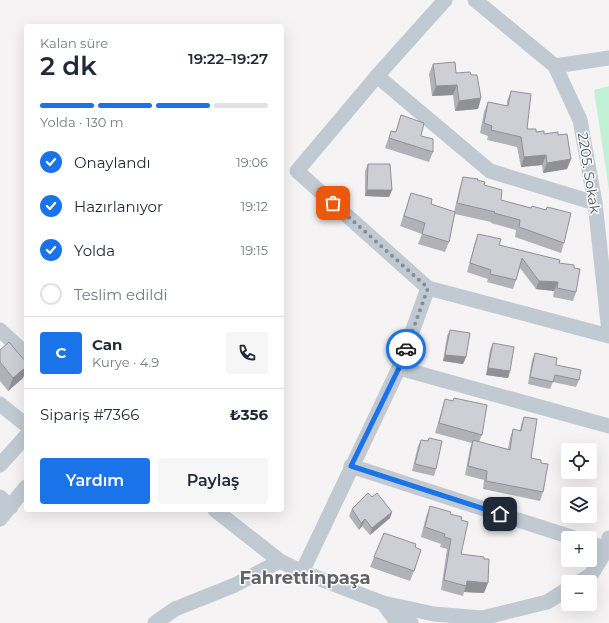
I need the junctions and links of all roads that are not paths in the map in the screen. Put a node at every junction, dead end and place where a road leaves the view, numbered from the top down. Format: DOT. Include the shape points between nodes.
graph roads {
  1 [pos="445,0"];
  2 [pos="475,0"];
  3 [pos="609,58"];
  4 [pos="555,66"];
  5 [pos="377,76"];
  6 [pos="595,203"];
  7 [pos="428,288"];
  8 [pos="0,330"];
  9 [pos="609,332"];
  10 [pos="609,336"];
  11 [pos="24,352"];
  12 [pos="399,368"];
  13 [pos="0,404"];
  14 [pos="24,423"];
  15 [pos="609,426"];
  16 [pos="24,438"];
  17 [pos="0,465"];
  18 [pos="351,466"];
  19 [pos="24,488"];
  20 [pos="6,502"];
  21 [pos="218,512"];
  22 [pos="0,519"];
  23 [pos="561,534"];
  24 [pos="597,543"];
  25 [pos="608,543"];
  26 [pos="280,561"];
  27 [pos="302,572"];
  28 [pos="591,575"];
  29 [pos="561,593"];
  30 [pos="384,603"];
  31 [pos="489,621"];
  32 [pos="155,623"];
  33 [pos="412,623"];
  1 -- 5 [label="street"];
  2 -- 4 [label="street"];
  3 -- 4 [label="street"];
  4 -- 6 [label="street, 2205. Sokak" via="580,120"];
  5 -- 6 [label="street" via="490,171"];
  5 -- 7 [label="street" via="297,171"];
  6 -- 9 [label="street, 2205. Sokak"];
  7 -- 10 [label="street"];
  7 -- 12 [label="street"];
  8 -- 11 [label="street"];
  12 -- 15 [label="street"];
  12 -- 18 [label="street"];
  13 -- 14 [label="street"];
  16 -- 17 [label="street"];
  18 -- 23 [label="street"];
  18 -- 27 [label="street"];
  19 -- 20 [label="street"];
  20 -- 22 [label="street"];
  21 -- 26 [label="street"];
  24 -- 25 [label="street"];
  25 -- 28 [label="street"];
  26 -- 27 [label="street"];
  26 -- 32 [label="street" via="235,585 175,609"];
  27 -- 30 [label="street"];
  29 -- 31 [label="street" via="547,602"];
  30 -- 31 [label="street" via="434,614"];
  30 -- 33 [label="street" via="394,618"];
}
